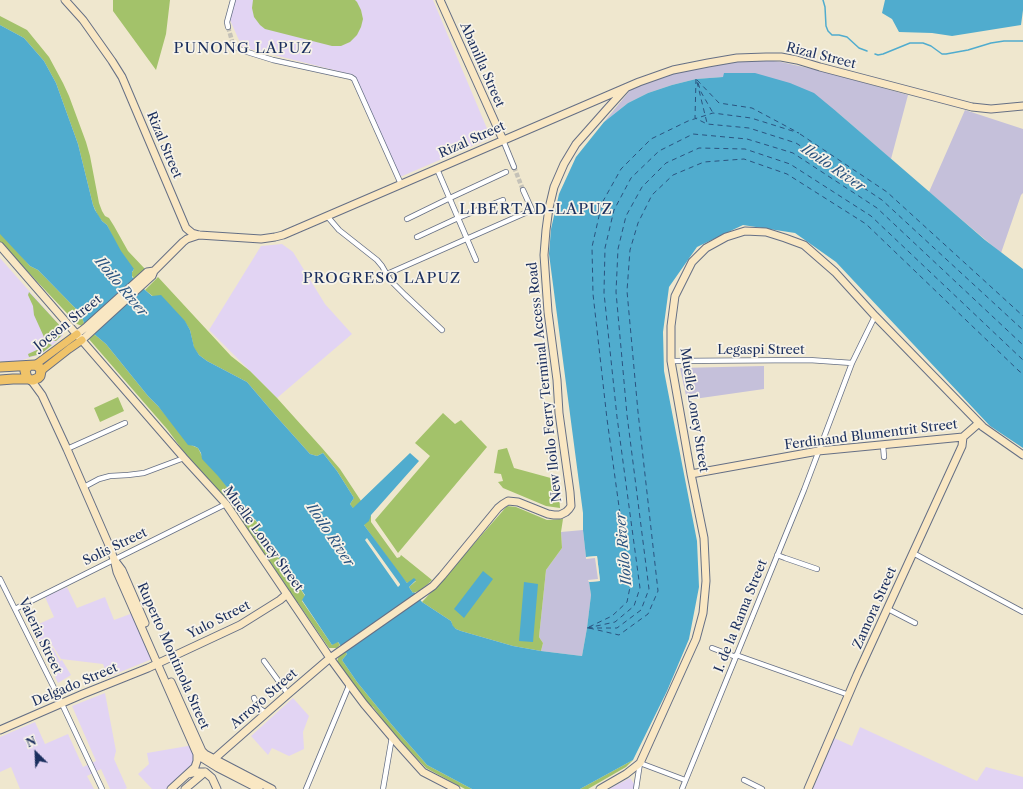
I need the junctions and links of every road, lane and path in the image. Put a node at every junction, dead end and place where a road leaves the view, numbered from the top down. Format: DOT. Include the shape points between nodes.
graph roads {
  1 [pos="65,0"];
  2 [pos="233,0"];
  3 [pos="440,0"];
  4 [pos="228,27"];
  5 [pos="237,48"];
  6 [pos="627,86"];
  7 [pos="1023,106"];
  8 [pos="503,140"];
  9 [pos="437,168"];
  10 [pos="514,168"];
  11 [pos="506,172"];
  12 [pos="401,184"];
  13 [pos="523,190"];
  14 [pos="450,198"];
  15 [pos="503,200"];
  16 [pos="327,216"];
  17 [pos="458,218"];
  18 [pos="407,219"];
  19 [pos="186,228"];
  20 [pos="199,235"];
  21 [pos="417,237"];
  22 [pos="467,239"];
  23 [pos="183,242"];
  24 [pos="0,246"];
  25 [pos="476,260"];
  26 [pos="387,274"];
  27 [pos="875,316"];
  28 [pos="442,330"];
  29 [pos="87,331"];
  30 [pos="77,334"];
  31 [pos="82,340"];
  32 [pos="671,361"];
  33 [pos="852,363"];
  34 [pos="0,367"];
  35 [pos="36,369"];
  36 [pos="30,380"];
  37 [pos="1,381"];
  38 [pos="42,395"];
  39 [pos="125,423"];
  40 [pos="979,423"];
  41 [pos="963,437"];
  42 [pos="883,445"];
  43 [pos="67,449"];
  44 [pos="818,451"];
  45 [pos="1023,455"];
  46 [pos="884,457"];
  47 [pos="184,458"];
  48 [pos="691,474"];
  49 [pos="84,487"];
  50 [pos="226,504"];
  51 [pos="569,509"];
  52 [pos="913,553"];
  53 [pos="777,555"];
  54 [pos="114,559"];
  55 [pos="818,569"];
  56 [pos="0,579"];
  57 [pos="288,594"];
  58 [pos="14,609"];
  59 [pos="888,609"];
  60 [pos="1023,612"];
  61 [pos="915,624"];
  62 [pos="712,648"];
  63 [pos="736,656"];
  64 [pos="330,658"];
  65 [pos="264,661"];
  66 [pos="160,663"];
  67 [pos="349,684"];
  68 [pos="288,694"];
  69 [pos="849,695"];
  70 [pos="254,698"];
  71 [pos="62,704"];
  72 [pos="266,713"];
  73 [pos="0,730"];
  74 [pos="392,737"];
  75 [pos="197,754"];
  76 [pos="212,761"];
  77 [pos="640,762"];
  78 [pos="205,772"];
  79 [pos="186,775"];
  80 [pos="685,780"];
  81 [pos="744,780"];
  82 [pos="102,789"];
  83 [pos="171,789"];
  84 [pos="185,789"];
  85 [pos="217,789"];
  86 [pos="259,789"];
  87 [pos="272,789"];
  88 [pos="306,789"];
  89 [pos="383,789"];
  90 [pos="456,789"];
  91 [pos="600,789"];
  92 [pos="636,789"];
  93 [pos="682,789"];
  94 [pos="762,789"];
  95 [pos="808,789"];
  1 -- 19 [label="main road, Rizal Street" via="95,36 122,77"];
  2 -- 4 [label="street"];
  3 -- 8 [label="main road, Abanilla Street"];
  5 -- 12 [label="street" via="273,60 354,79"];
  6 -- 7 [label="main road, Rizal Street" via="697,64 737,58 781,57 972,107 991,109"];
  6 -- 8 [label="main road, Rizal Street"];
  6 -- 51 [label="main road, New Iloilo Ferry Terminal Access Road" via="576,144 564,164 554,187 546,230 544,255 548,312 571,500"];
  8 -- 9 [label="main road, Rizal Street"];
  8 -- 10 [label="street"];
  9 -- 12 [label="main road, Rizal Street"];
  9 -- 14 [label="street"];
  11 -- 14 [label="street"];
  12 -- 16 [label="main road, Rizal Street"];
  13 -- 22 [label="street" via="532,210"];
  14 -- 17 [label="street"];
  14 -- 18 [label="street"];
  15 -- 17 [label="street"];
  16 -- 20 [label="main road, Rizal Street" via="283,235 268,238"];
  16 -- 26 [label="street" via="339,230 377,260"];
  17 -- 21 [label="street"];
  17 -- 22 [label="street"];
  19 -- 20 [label="main road, Rizal Street"];
  19 -- 23 [label="main road"];
  20 -- 23 [label="main road, Jocson Street"];
  22 -- 25 [label="street"];
  22 -- 26 [label="street"];
  23 -- 29 [label="main road, Jocson Street"];
  24 -- 30 [label="main road, Muelle Loney Street"];
  26 -- 28 [label="street" via="405,296"];
  27 -- 32 [label="main road, Muelle Loney Street" via="835,272 804,245 766,232 745,231 726,237 706,248 692,262 675,296 671,326"];
  27 -- 33 [label="street"];
  27 -- 40 [label="main road, Muelle Loney Street"];
  29 -- 30 [label="main road, Jocson Street"];
  29 -- 31 [label="main road, Jocson Street"];
  30 -- 31 [label="main road, Muelle Loney Street"];
  30 -- 35 [label="main road, Jocson Street"];
  31 -- 35 [label="main road, Jocson Street"];
  31 -- 47 [label="main road, Muelle Loney Street"];
  32 -- 33 [label="street, Legaspi Street" via="809,360"];
  32 -- 48 [label="main road, Muelle Loney Street"];
  33 -- 44 [label="street"];
  34 -- 35 [label="highway"];
  35 -- 36 [label="highway" via="38,378"];
  35 -- 36 [label="highway" via="25,369 25,374"];
  35 -- 38 [label="main road, Ruperto Montinola Street"];
  36 -- 37 [label="highway"];
  36 -- 38 [label="main road, Ruperto Montinola Street"];
  38 -- 43 [label="main road, Ruperto Montinola Street"];
  39 -- 43 [label="street"];
  40 -- 41 [label="main road, Ferdinand Blumentrit Street"];
  40 -- 45 [label="main road, Muelle Loney Street"];
  41 -- 42 [label="main road, Ferdinand Blumentrit Street"];
  41 -- 52 [label="main road, Zamora Street" via="962,446"];
  42 -- 44 [label="main road, Ferdinand Blumentrit Street"];
  42 -- 46 [label="street"];
  43 -- 49 [label="main road, Ruperto Montinola Street"];
  44 -- 48 [label="main road, Ferdinand Blumentrit Street"];
  44 -- 53 [label="street, I. de la Rama Street"];
  47 -- 49 [label="street" via="144,473 99,479"];
  47 -- 50 [label="main road, Muelle Loney Street"];
  48 -- 77 [label="main road, Muelle Loney Street" via="704,538 706,581 703,613 696,639"];
  49 -- 54 [label="main road, Ruperto Montinola Street"];
  50 -- 54 [label="street, Solis Street"];
  50 -- 57 [label="main road, Muelle Loney Street"];
  51 -- 64 [label="main road, Arroyo Street" via="554,516 518,502 508,501 503,504 433,586"];
  52 -- 59 [label="main road, Zamora Street"];
  52 -- 60 [label="street"];
  53 -- 55 [label="street"];
  53 -- 63 [label="street, I. de la Rama Street"];
  54 -- 58 [label="street, Solis Street"];
  54 -- 66 [label="main road, Ruperto Montinola Street" via="122,570"];
  56 -- 58 [label="street, Valeria Street"];
  57 -- 64 [label="main road, Muelle Loney Street"];
  57 -- 66 [label="main road, Yulo Street" via="240,626"];
  58 -- 71 [label="street, Valeria Street"];
  59 -- 61 [label="street"];
  59 -- 69 [label="main road, Zamora Street"];
  62 -- 63 [label="street"];
  63 -- 69 [label="street"];
  63 -- 80 [label="street, I. de la Rama Street"];
  64 -- 67 [label="main road, Muelle Loney Street"];
  64 -- 68 [label="main road, Arroyo Street"];
  65 -- 68 [label="street"];
  66 -- 71 [label="main road, Delgado Street"];
  66 -- 75 [label="main road"];
  66 -- 76 [label="main road, Ruperto Montinola Street" via="202,751"];
  67 -- 74 [label="main road, Muelle Loney Street"];
  67 -- 88 [label="street"];
  68 -- 72 [label="main road, Arroyo Street"];
  69 -- 95 [label="main road, Zamora Street"];
  70 -- 72 [label="street" via="259,708"];
  71 -- 73 [label="main road, Delgado Street"];
  71 -- 82 [label="street, Valeria Street"];
  72 -- 76 [label="main road, Arroyo Street"];
  74 -- 89 [label="street"];
  74 -- 90 [label="main road, Muelle Loney Street" via="424,772"];
  75 -- 76 [label="main road"];
  75 -- 79 [label="main road" via="196,764"];
  76 -- 86 [label="main road"];
  76 -- 87 [label="main road"];
  77 -- 80 [label="street"];
  77 -- 91 [label="main road, Muelle Loney Street" via="626,774"];
  77 -- 92 [label="street"];
  78 -- 79 [label="main road"];
  78 -- 84 [label="main road"];
  78 -- 85 [label="main road" via="212,778"];
  79 -- 83 [label="main road"];
  80 -- 93 [label="street, I. de la Rama Street"];
  81 -- 94 [label="street"];
}
